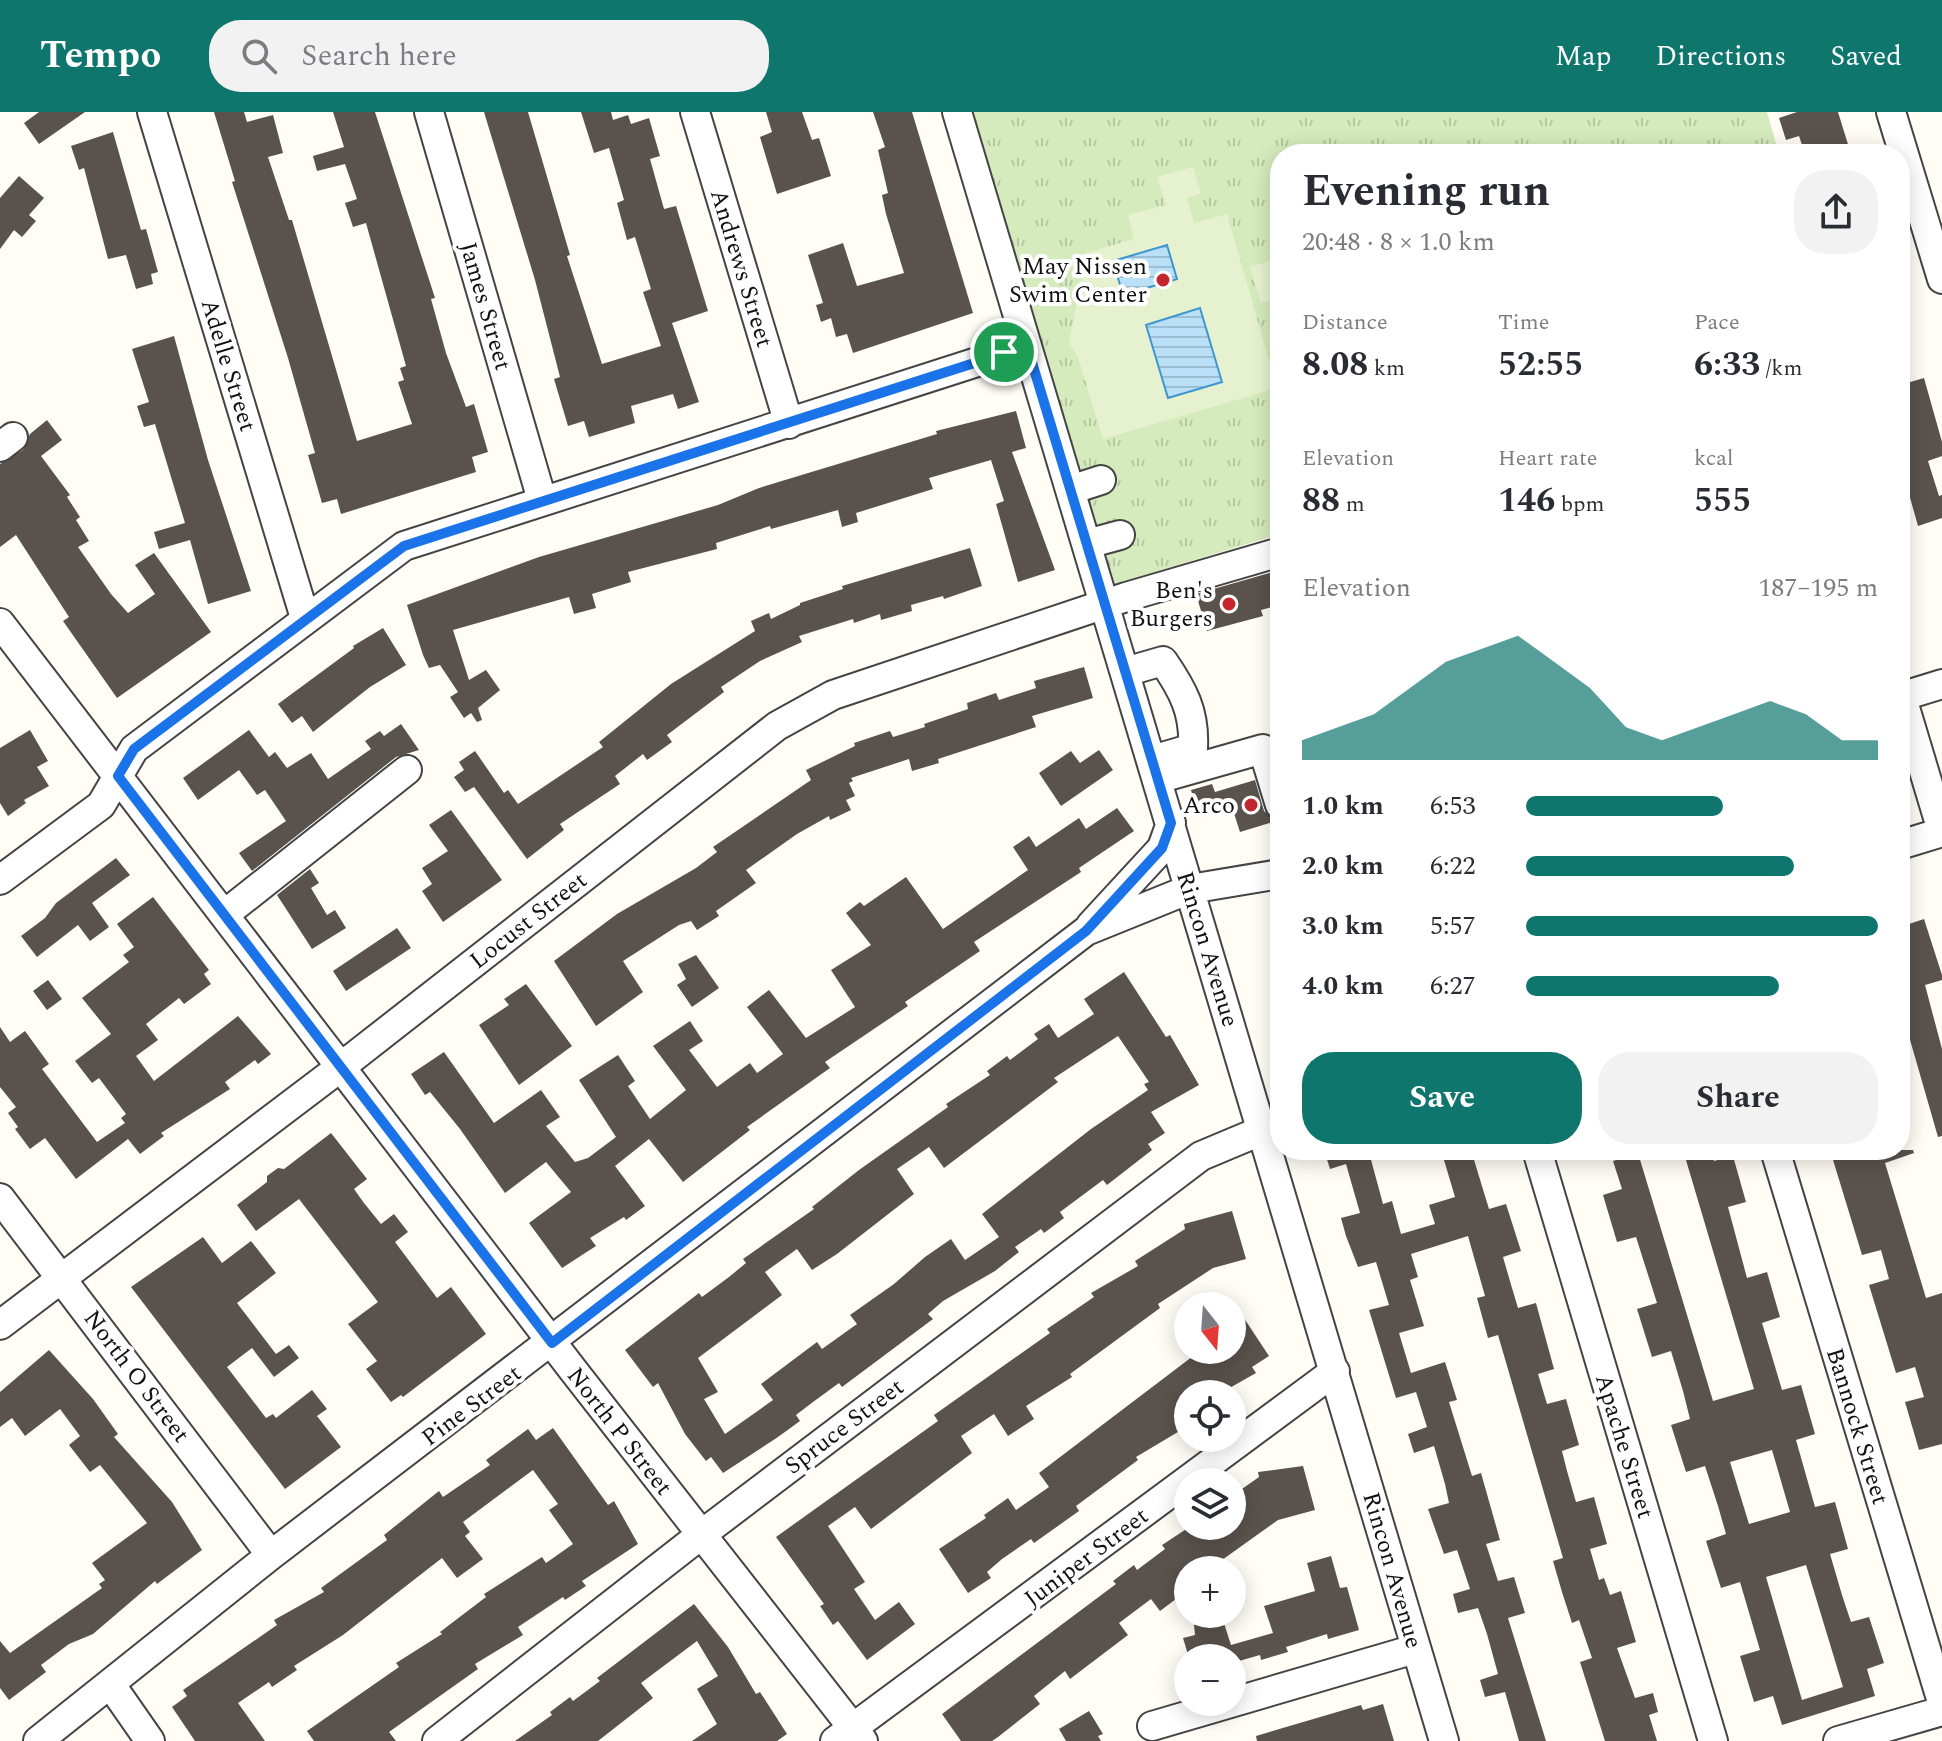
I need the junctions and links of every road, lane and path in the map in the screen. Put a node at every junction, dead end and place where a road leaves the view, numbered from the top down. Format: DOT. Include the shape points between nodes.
graph roads {
  1 [pos="152,112"];
  2 [pos="429,112"];
  3 [pos="695,112"];
  4 [pos="957,112"];
  5 [pos="1891,112"];
  6 [pos="1904,144"];
  7 [pos="1910,160"];
  8 [pos="1934,220"];
  9 [pos="1942,279"];
  10 [pos="1027,346"];
  11 [pos="789,424"];
  12 [pos="1101,480"];
  13 [pos="1070,490"];
  14 [pos="542,500"];
  15 [pos="1120,535"];
  16 [pos="1087,544"];
  17 [pos="1270,555"];
  18 [pos="1105,604"];
  19 [pos="305,618"];
  20 [pos="0,623"];
  21 [pos="1125,672"];
  22 [pos="1942,684"];
  23 [pos="1910,693"];
  24 [pos="1910,725"];
  25 [pos="407,770"];
  26 [pos="1154,770"];
  27 [pos="1270,772"];
  28 [pos="118,776"];
  29 [pos="1171,823"];
  30 [pos="1942,832"];
  31 [pos="1910,842"];
  32 [pos="1270,876"];
  33 [pos="0,880"];
  34 [pos="1190,889"];
  35 [pos="225,914"];
  36 [pos="1086,931"];
  37 [pos="342,1066"];
  38 [pos="1263,1130"];
  39 [pos="1270,1153"];
  40 [pos="1272,1160"];
  41 [pos="1540,1160"];
  42 [pos="1778,1160"];
  43 [pos="0,1198"];
  44 [pos="63,1277"];
  45 [pos="0,1325"];
  46 [pos="552,1343"];
  47 [pos="1335,1371"];
  48 [pos="702,1534"];
  49 [pos="271,1555"];
  50 [pos="1415,1649"];
  51 [pos="111,1685"];
  52 [pos="1942,1702"];
  53 [pos="1942,1711"];
  54 [pos="1152,1726"];
  55 [pos="852,1737"];
  56 [pos="38,1741"];
  57 [pos="150,1741"];
  58 [pos="437,1741"];
  59 [pos="1444,1741"];
  60 [pos="1713,1741"];
  61 [pos="1838,1741"];
  1 -- 19 [label="street, Adelle Street"];
  2 -- 14 [label="street, James Street"];
  3 -- 11 [label="street, Andrews Street"];
  4 -- 10 [label="street, Rincon Avenue"];
  5 -- 6 [label="street"];
  7 -- 8 [label="street"];
  8 -- 9 [label="street"];
  10 -- 11 [label="street"];
  10 -- 13 [label="street, Rincon Avenue"];
  11 -- 14 [label="street"];
  12 -- 13 [label="street"];
  13 -- 16 [label="street, Rincon Avenue"];
  14 -- 19 [label="street" via="404,546"];
  15 -- 16 [label="street"];
  16 -- 18 [label="street, Rincon Avenue"];
  17 -- 18 [label="street, Locust Street"];
  18 -- 21 [label="street, Rincon Avenue"];
  18 -- 37 [label="street, Locust Street" via="833,695 777,726"];
  19 -- 28 [label="street" via="134,749"];
  20 -- 28 [label="street, North P Street"];
  21 -- 26 [label="street, Rincon Avenue"];
  21 -- 26 [label="street" via="1163,661 1188,699 1193,748"];
  22 -- 23 [label="street"];
  24 -- 30 [label="street"];
  25 -- 35 [label="street"];
  26 -- 27 [label="street" via="1263,749"];
  26 -- 29 [label="street, Rincon Avenue"];
  28 -- 33 [label="street" via="101,805"];
  28 -- 35 [label="street, North P Street"];
  29 -- 34 [label="street, Rincon Avenue"];
  29 -- 36 [label="street" via="1162,848"];
  30 -- 31 [label="street"];
  32 -- 34 [label="street, Pine Street"];
  34 -- 36 [label="street, Pine Street"];
  34 -- 38 [label="street, Rincon Avenue"];
  35 -- 37 [label="street, North P Street"];
  36 -- 46 [label="street, Pine Street"];
  37 -- 44 [label="street, Locust Street"];
  37 -- 46 [label="street, North P Street"];
  38 -- 39 [label="street, Rincon Avenue"];
  38 -- 48 [label="street, Spruce Street" via="1201,1156"];
  40 -- 47 [label="street, Rincon Avenue"];
  41 -- 60 [label="street, Apache Street"];
  42 -- 52 [label="street, Bannock Street"];
  43 -- 44 [label="street, North O Street"];
  44 -- 45 [label="street, Locust Street"];
  44 -- 49 [label="street, North O Street"];
  46 -- 48 [label="street, North P Street"];
  46 -- 49 [label="street, Pine Street"];
  47 -- 50 [label="street, Rincon Avenue"];
  47 -- 55 [label="street, Juniper Street"];
  48 -- 55 [label="street, North P Street"];
  48 -- 58 [label="street, Spruce Street"];
  49 -- 51 [label="street, Pine Street"];
  50 -- 54 [label="street"];
  50 -- 59 [label="street, Rincon Avenue"];
  51 -- 56 [label="street, Pine Street"];
  51 -- 57 [label="street"];
  53 -- 61 [label="street"];
}
